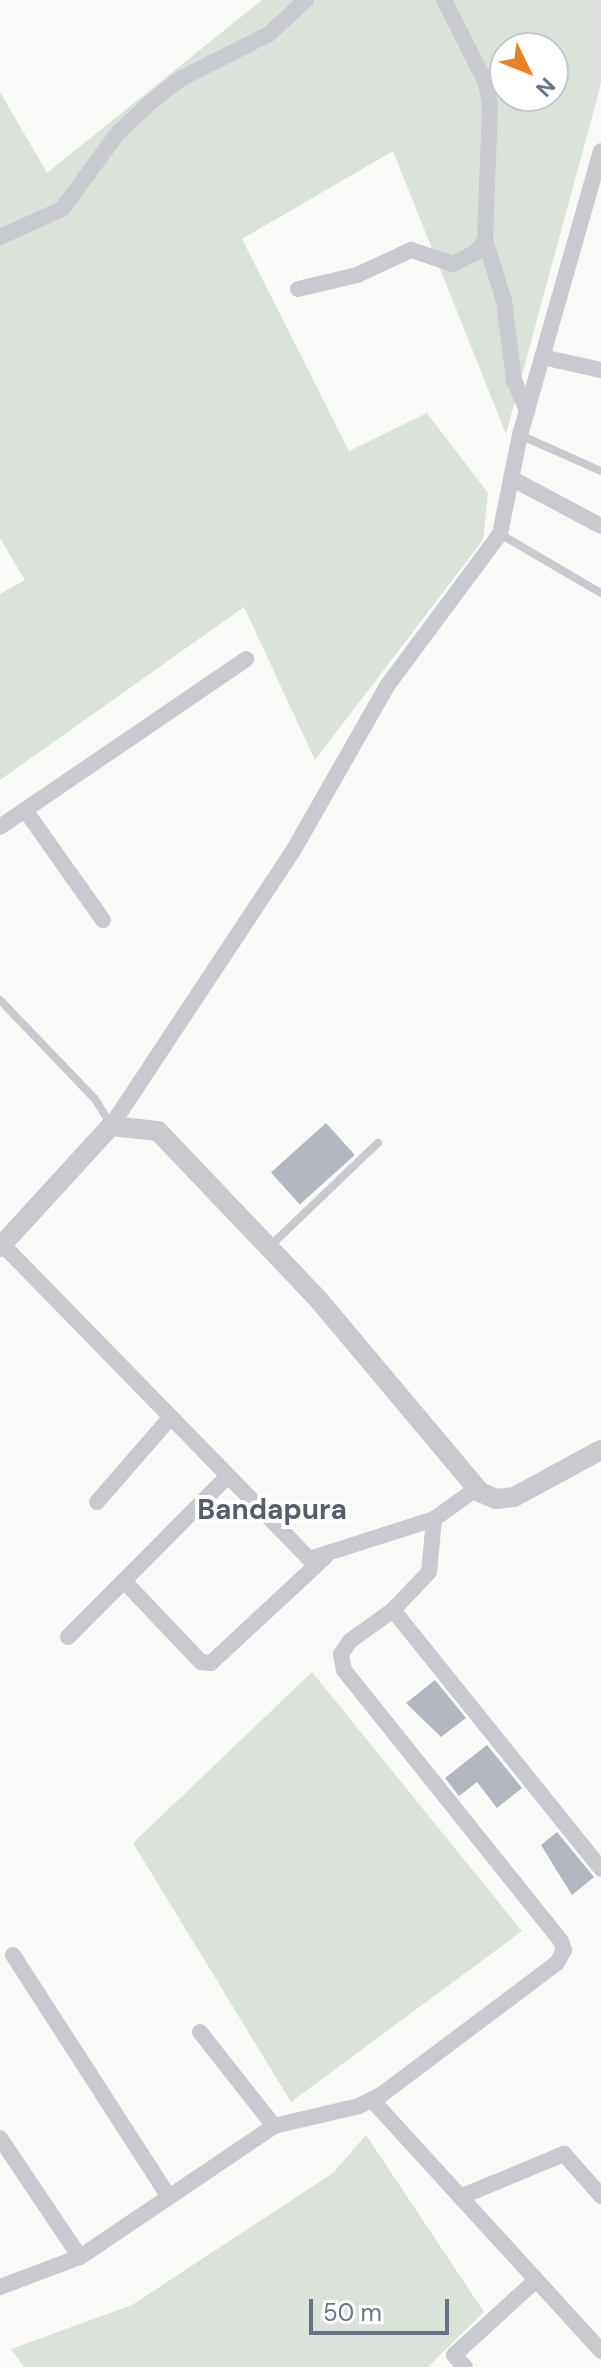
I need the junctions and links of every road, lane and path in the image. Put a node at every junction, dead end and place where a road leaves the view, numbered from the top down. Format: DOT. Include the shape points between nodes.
graph roads {
  1 [pos="306,0"];
  2 [pos="444,0"];
  3 [pos="601,151"];
  4 [pos="592,209"];
  5 [pos="0,237"];
  6 [pos="485,240"];
  7 [pos="298,289"];
  8 [pos="542,357"];
  9 [pos="601,370"];
  10 [pos="527,411"];
  11 [pos="520,435"];
  12 [pos="601,471"];
  13 [pos="511,478"];
  14 [pos="601,526"];
  15 [pos="500,534"];
  16 [pos="601,593"];
  17 [pos="246,659"];
  18 [pos="25,810"];
  19 [pos="0,827"];
  20 [pos="103,920"];
  21 [pos="0,1000"];
  22 [pos="111,1126"];
  23 [pos="378,1143"];
  24 [pos="1,1246"];
  25 [pos="269,1247"];
  26 [pos="170,1418"];
  27 [pos="601,1450"];
  28 [pos="227,1477"];
  29 [pos="476,1489"];
  30 [pos="97,1502"];
  31 [pos="434,1519"];
  32 [pos="325,1557"];
  33 [pos="124,1581"];
  34 [pos="393,1610"];
  35 [pos="68,1637"];
  36 [pos="601,1869"];
  37 [pos="13,1955"];
  38 [pos="200,2032"];
  39 [pos="372,2100"];
  40 [pos="274,2126"];
  41 [pos="0,2138"];
  42 [pos="601,2196"];
  43 [pos="169,2197"];
  44 [pos="460,2197"];
  45 [pos="80,2257"];
  46 [pos="536,2280"];
  47 [pos="0,2287"];
  48 [pos="601,2351"];
  49 [pos="465,2367"];
  1 -- 5 [label="street" via="269,34 180,79 152,101 118,133 62,209"];
  2 -- 6 [label="street" via="486,83 490,105"];
  3 -- 4 [label="street"];
  4 -- 8 [label="street"];
  6 -- 7 [label="street" via="475,253 453,264 411,250 357,275"];
  6 -- 10 [label="street" via="504,301 514,380"];
  8 -- 9 [label="street"];
  8 -- 10 [label="street"];
  10 -- 11 [label="street"];
  11 -- 12 [label="lane"];
  11 -- 13 [label="street"];
  13 -- 14 [label="street"];
  13 -- 15 [label="street"];
  15 -- 16 [label="lane"];
  15 -- 22 [label="street" via="387,686 293,851"];
  17 -- 18 [label="street"];
  18 -- 19 [label="street"];
  18 -- 20 [label="street"];
  21 -- 22 [label="lane" via="95,1099"];
  22 -- 24 [label="street"];
  22 -- 25 [label="street" via="158,1131"];
  23 -- 25 [label="lane"];
  24 -- 26 [label="street"];
  25 -- 29 [label="street"];
  26 -- 28 [label="street"];
  26 -- 30 [label="street"];
  27 -- 29 [label="street" via="514,1497 496,1499"];
  28 -- 32 [label="street" via="309,1559"];
  28 -- 33 [label="street"];
  29 -- 31 [label="street"];
  31 -- 32 [label="street"];
  31 -- 34 [label="street" via="429,1572"];
  32 -- 33 [label="street" via="211,1663 201,1662"];
  33 -- 35 [label="street"];
  34 -- 36 [label="street"];
  34 -- 39 [label="street" via="350,1641 341,1654 344,1670 564,1950 557,1963"];
  37 -- 43 [label="street"];
  38 -- 40 [label="street"];
  39 -- 40 [label="street"];
  39 -- 44 [label="street"];
  40 -- 43 [label="street"];
  41 -- 45 [label="street"];
  42 -- 44 [label="street" via="564,2154"];
  43 -- 45 [label="street"];
  44 -- 46 [label="street"];
  45 -- 47 [label="street"];
  46 -- 48 [label="street"];
  46 -- 49 [label="street" via="454,2355"];
}
